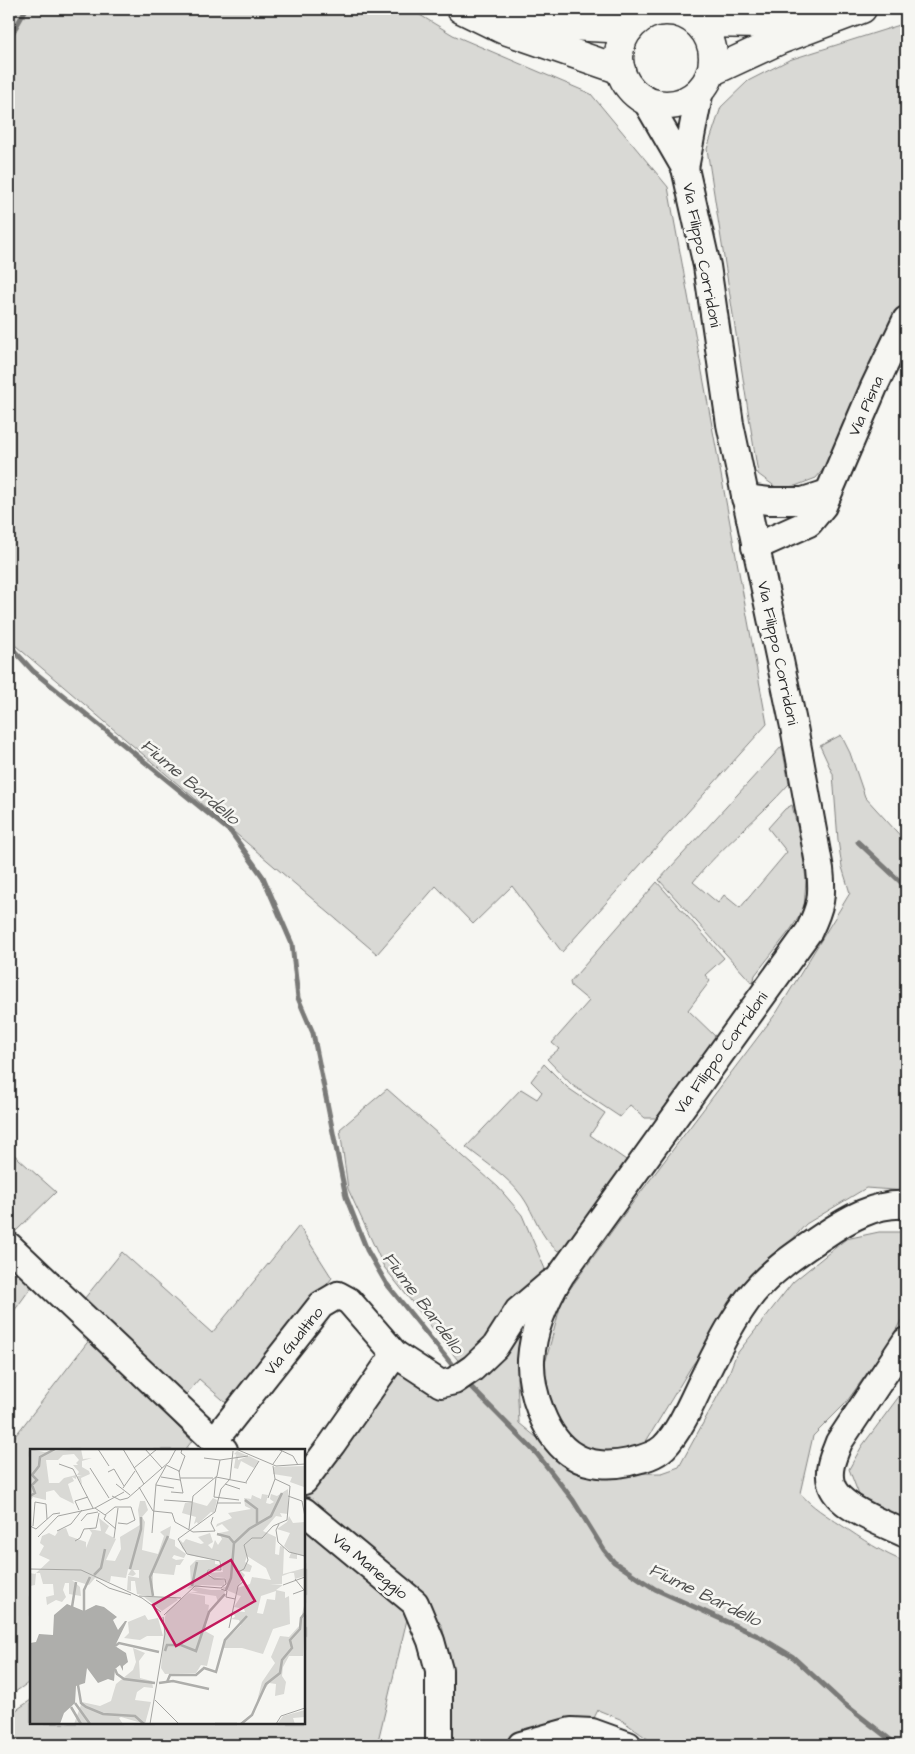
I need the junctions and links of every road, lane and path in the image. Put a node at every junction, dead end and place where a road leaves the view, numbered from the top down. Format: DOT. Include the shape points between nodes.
graph roads {
  1 [pos="461,9"];
  2 [pos="503,9"];
  3 [pos="829,9"];
  4 [pos="862,9"];
  5 [pos="698,23"];
  6 [pos="629,29"];
  7 [pos="621,70"];
  8 [pos="705,81"];
  9 [pos="645,99"];
  10 [pos="685,168"];
  11 [pos="906,320"];
  12 [pos="828,493"];
  13 [pos="745,498"];
  14 [pos="755,547"];
  15 [pos="906,1205"];
  16 [pos="9,1246"];
  17 [pos="561,1275"];
  18 [pos="906,1341"];
  19 [pos="395,1354"];
  20 [pos="219,1446"];
  21 [pos="305,1479"];
  22 [pos="305,1512"];
  23 [pos="906,1534"];
  24 [pos="439,1745"];
  25 [pos="521,1745"];
  26 [pos="628,1745"];
  1 -- 7 [label="main road" via="502,29"];
  2 -- 6 [label="main road" via="568,26"];
  3 -- 5 [label="main road" via="764,24"];
  4 -- 8 [label="main road" via="780,40"];
  5 -- 6 [label="main road" via="687,16 662,11 638,20"];
  5 -- 8 [label="main road" via="713,55"];
  6 -- 7 [label="main road" via="620,48"];
  7 -- 9 [label="main road" via="630,87"];
  8 -- 9 [label="main road" via="688,99 674,104 659,104"];
  8 -- 10 [label="street, Via Filippo Corridoni"];
  9 -- 10 [label="street, Via Filippo Corridoni"];
  10 -- 13 [label="street, Via Filippo Corridoni" via="707,266 730,424"];
  11 -- 12 [label="street, Via Pisna"];
  12 -- 13 [label="street" via="803,501"];
  12 -- 14 [label="street, Via Pisna" via="810,524"];
  13 -- 14 [label="street, Via Filippo Corridoni"];
  14 -- 17 [label="street, Via Filippo Corridoni" via="794,727 820,869 822,892 818,912 809,931"];
  15 -- 17 [label="street, Via Filippo Corridoni" via="880,1207 842,1223 766,1280 736,1316 664,1447 656,1453 621,1464 592,1462 567,1451 550,1430 537,1401 531,1368 532,1349 541,1312"];
  16 -- 20 [label="street, Via Gualtino"];
  17 -- 19 [label="street, Via Gualtino" via="518,1311 495,1347 464,1374 441,1384"];
  18 -- 23 [label="street" via="839,1442 830,1471 831,1484 850,1507"];
  19 -- 20 [label="street, Via Gualtino" via="349,1301 338,1295 321,1305"];
  19 -- 21 [label="street"];
  22 -- 24 [label="street, Via Maneggio" via="415,1603 439,1670"];
  25 -- 26 [label="street" via="571,1731 592,1732"];
}
